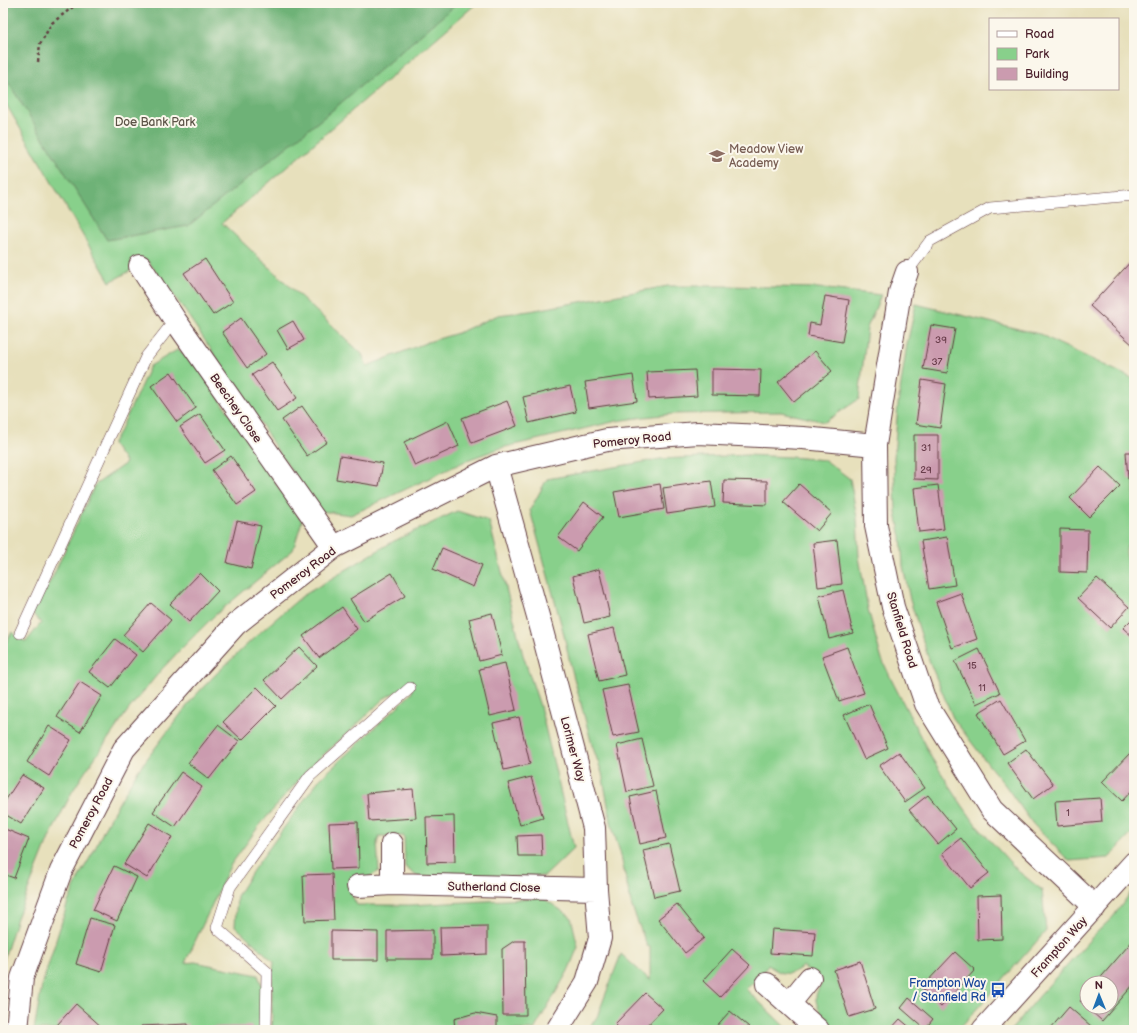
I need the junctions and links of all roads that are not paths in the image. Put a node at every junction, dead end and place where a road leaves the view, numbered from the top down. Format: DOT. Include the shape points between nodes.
graph roads {
  1 [pos="1134,195"];
  2 [pos="140,266"];
  3 [pos="904,282"];
  4 [pos="175,320"];
  5 [pos="875,445"];
  6 [pos="496,466"];
  7 [pos="334,547"];
  8 [pos="20,633"];
  9 [pos="410,688"];
  10 [pos="392,844"];
  11 [pos="1134,862"];
  12 [pos="392,884"];
  13 [pos="358,886"];
  14 [pos="596,889"];
  15 [pos="1095,907"];
  16 [pos="810,978"];
  17 [pos="767,984"];
  18 [pos="789,1004"];
  19 [pos="17,1030"];
  20 [pos="266,1030"];
  21 [pos="557,1030"];
  22 [pos="818,1030"];
  23 [pos="983,1030"];
  1 -- 3 [label="lane" via="990,208 930,242"];
  2 -- 4 [label="street, Beechey Close"];
  3 -- 5 [label="street, Stanfield Road"];
  4 -- 7 [label="street, Beechey Close"];
  4 -- 8 [label="lane" via="146,357"];
  5 -- 6 [label="street, Pomeroy Road" via="803,438 698,433 607,440"];
  5 -- 15 [label="street, Stanfield Road" via="876,526 893,607 926,704 992,810"];
  6 -- 7 [label="street, Pomeroy Road"];
  6 -- 14 [label="street, Lorimer Way" via="594,828"];
  7 -- 19 [label="street, Pomeroy Road" via="236,624 124,749 61,871 22,978"];
  9 -- 20 [label="lane" via="310,776 230,886 217,928 267,972"];
  10 -- 12 [label="street"];
  11 -- 15 [label="street, Frampton Way"];
  12 -- 13 [label="street, Sutherland Close"];
  12 -- 14 [label="street, Sutherland Close"];
  14 -- 21 [label="street, Lorimer Way" via="600,938 587,982"];
  15 -- 23 [label="street, Frampton Way"];
  16 -- 18 [label="street"];
  17 -- 18 [label="street"];
  18 -- 22 [label="street"];
}
